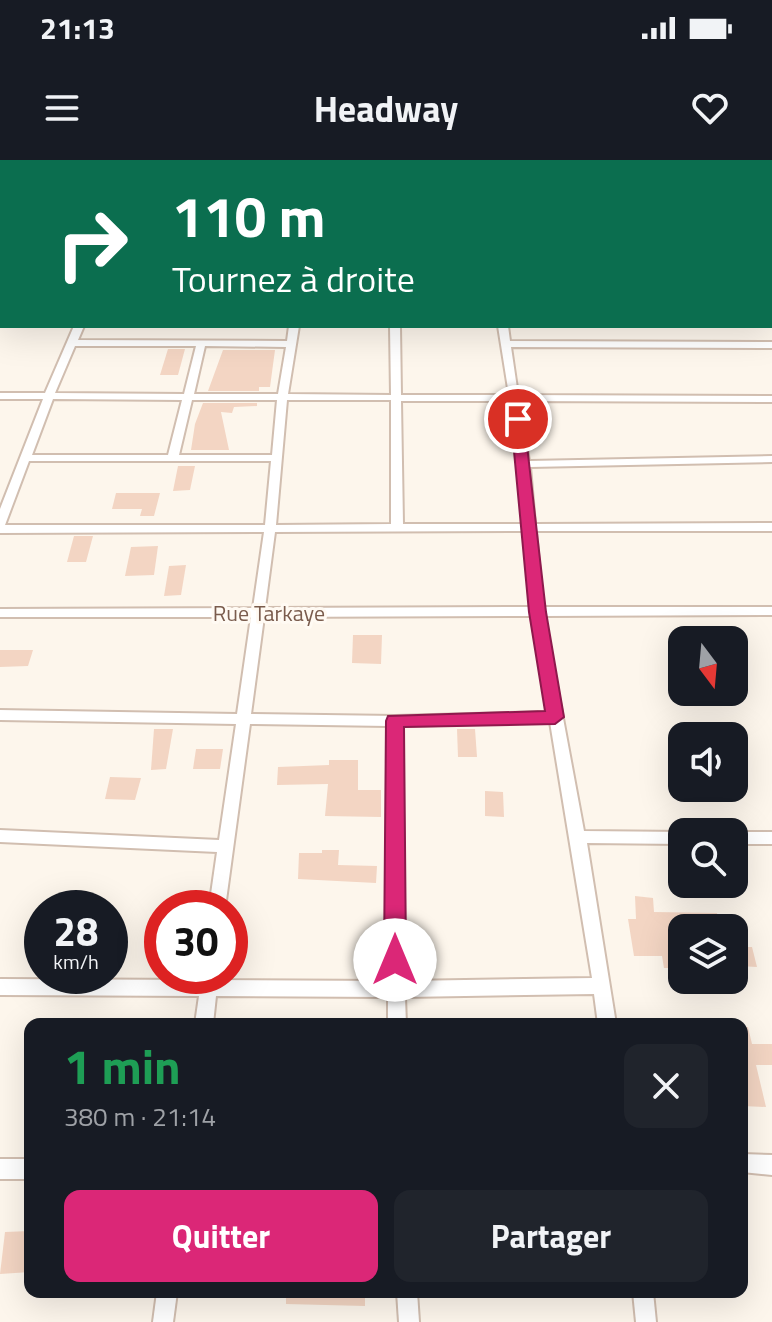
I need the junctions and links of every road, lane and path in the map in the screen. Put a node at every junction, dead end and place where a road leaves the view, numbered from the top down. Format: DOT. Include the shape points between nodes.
graph roads {
  1 [pos="78,328"];
  2 [pos="294,328"];
  3 [pos="395,328"];
  4 [pos="503,328"];
  5 [pos="72,343"];
  6 [pos="201,344"];
  7 [pos="291,344"];
  8 [pos="506,344"];
  9 [pos="772,345"];
  10 [pos="283,394"];
  11 [pos="189,395"];
  12 [pos="0,396"];
  13 [pos="49,396"];
  14 [pos="396,396"];
  15 [pos="515,397"];
  16 [pos="772,399"];
  17 [pos="27,458"];
  18 [pos="173,458"];
  19 [pos="276,458"];
  20 [pos="772,459"];
  21 [pos="524,464"];
  22 [pos="0,526"];
  23 [pos="529,527"];
  24 [pos="772,527"];
  25 [pos="270,528"];
  26 [pos="397,528"];
  27 [pos="772,611"];
  28 [pos="537,612"];
  29 [pos="0,613"];
  30 [pos="257,613"];
  31 [pos="0,715"];
  32 [pos="555,717"];
  33 [pos="243,718"];
  34 [pos="395,721"];
  35 [pos="0,836"];
  36 [pos="578,837"];
  37 [pos="668,838"];
  38 [pos="748,838"];
  39 [pos="772,838"];
  40 [pos="224,846"];
  41 [pos="219,890"];
  42 [pos="144,984"];
  43 [pos="248,984"];
  44 [pos="600,986"];
  45 [pos="0,987"];
  46 [pos="395,989"];
  47 [pos="208,994"];
  48 [pos="205,1018"];
  49 [pos="397,1018"];
  50 [pos="606,1018"];
  51 [pos="748,1163"];
  52 [pos="772,1165"];
  53 [pos="0,1169"];
  54 [pos="24,1169"];
  55 [pos="166,1298"];
  56 [pos="407,1298"];
  57 [pos="644,1298"];
  58 [pos="163,1322"];
  59 [pos="409,1322"];
  60 [pos="646,1322"];
  1 -- 5 [label="street"];
  2 -- 7 [label="street"];
  3 -- 14 [label="street"];
  4 -- 8 [label="street"];
  5 -- 6 [label="street"];
  5 -- 13 [label="street"];
  6 -- 7 [label="street"];
  6 -- 11 [label="street"];
  7 -- 10 [label="street"];
  8 -- 9 [label="street"];
  8 -- 15 [label="street"];
  10 -- 11 [label="street"];
  10 -- 14 [label="street"];
  10 -- 19 [label="street"];
  11 -- 13 [label="street"];
  11 -- 18 [label="street"];
  12 -- 13 [label="street"];
  13 -- 17 [label="street"];
  14 -- 15 [label="street"];
  14 -- 26 [label="street"];
  15 -- 16 [label="street"];
  15 -- 21 [label="street"];
  17 -- 18 [label="street"];
  17 -- 22 [label="street"];
  18 -- 19 [label="street"];
  19 -- 25 [label="street"];
  20 -- 21 [label="street"];
  21 -- 23 [label="street"];
  22 -- 25 [label="street"];
  23 -- 24 [label="street"];
  23 -- 26 [label="street"];
  23 -- 28 [label="street"];
  25 -- 26 [label="street"];
  25 -- 30 [label="street"];
  27 -- 28 [label="street, Rue Tarkaye"];
  28 -- 30 [label="street, Rue Tarkaye"];
  28 -- 32 [label="street"];
  29 -- 30 [label="street, Rue Tarkaye"];
  30 -- 33 [label="street"];
  31 -- 33 [label="street"];
  32 -- 34 [label="street"];
  32 -- 36 [label="street"];
  33 -- 34 [label="street"];
  33 -- 40 [label="street"];
  34 -- 46 [label="street"];
  35 -- 40 [label="street"];
  36 -- 37 [label="street"];
  36 -- 44 [label="street"];
  38 -- 39 [label="street"];
  40 -- 41 [label="street"];
  42 -- 45 [label="street"];
  43 -- 46 [label="street"];
  44 -- 46 [label="street"];
  44 -- 50 [label="street"];
  46 -- 49 [label="street"];
  47 -- 48 [label="street"];
  51 -- 52 [label="street"];
  53 -- 54 [label="street"];
  55 -- 58 [label="street"];
  56 -- 59 [label="street"];
  57 -- 60 [label="street"];
}
